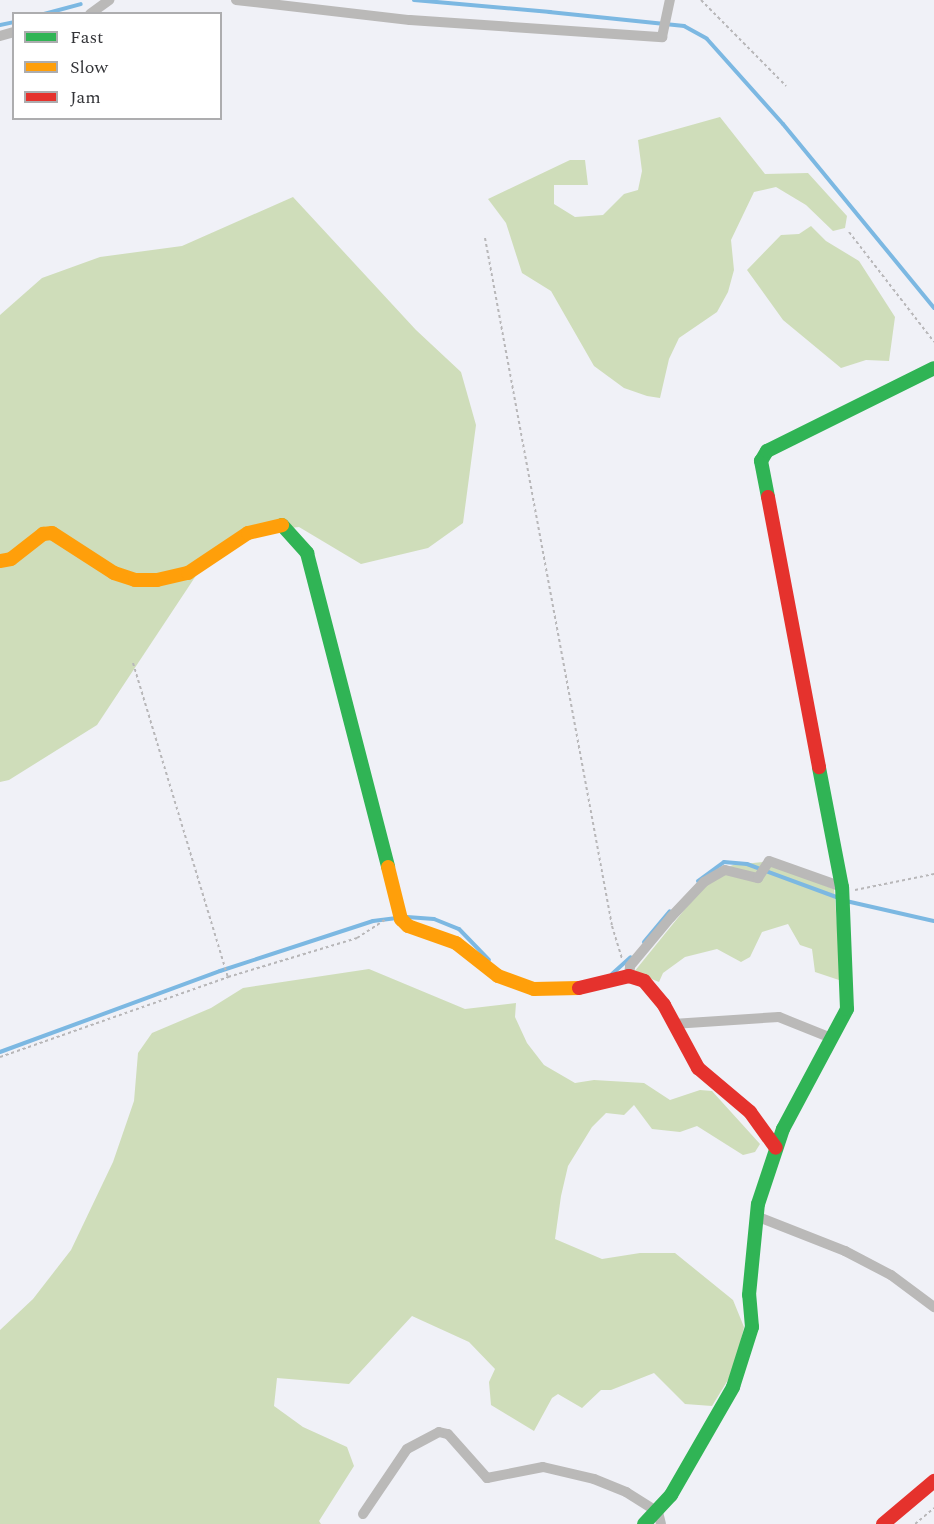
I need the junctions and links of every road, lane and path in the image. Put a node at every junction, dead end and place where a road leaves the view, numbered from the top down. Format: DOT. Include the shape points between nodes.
graph roads {
  1 [pos="109,0"];
  2 [pos="236,0"];
  3 [pos="670,0"];
  4 [pos="701,0"];
  5 [pos="93,12"];
  6 [pos="786,86"];
  7 [pos="849,232"];
  8 [pos="484,238"];
  9 [pos="934,342"];
  10 [pos="934,368"];
  11 [pos="0,561"];
  12 [pos="133,663"];
  13 [pos="934,874"];
  14 [pos="841,890"];
  15 [pos="397,912"];
  16 [pos="618,954"];
  17 [pos="629,976"];
  18 [pos="228,977"];
  19 [pos="673,1024"];
  20 [pos="831,1038"];
  21 [pos="0,1057"];
  22 [pos="776,1148"];
  23 [pos="756,1216"];
  24 [pos="934,1307"];
  25 [pos="934,1481"];
  26 [pos="934,1508"];
  27 [pos="363,1514"];
  28 [pos="659,1518"];
  29 [pos="644,1524"];
  30 [pos="883,1524"];
  31 [pos="915,1524"];
  1 -- 5 [label="street"];
  2 -- 3 [label="street" via="410,20 662,37"];
  4 -- 6 [label="path"];
  7 -- 9 [label="path"];
  8 -- 16 [label="path"];
  10 -- 14 [label="main road" via="768,451 761,461"];
  11 -- 15 [label="main road" via="11,559 43,534 52,533 114,573 135,580 157,580 188,573 248,533 285,524 307,553"];
  12 -- 18 [label="path"];
  13 -- 14 [label="path"];
  14 -- 17 [label="street" via="769,861 758,878 725,870 704,882 671,917 630,966"];
  14 -- 20 [label="main road" via="848,1009"];
  15 -- 17 [label="main road" via="408,926 442,937 498,976 534,989 574,989"];
  15 -- 18 [label="path" via="357,938"];
  17 -- 19 [label="main road" via="644,981 654,991"];
  18 -- 21 [label="path"];
  19 -- 20 [label="street" via="779,1017"];
  19 -- 22 [label="main road" via="698,1068 750,1112"];
  20 -- 22 [label="main road"];
  22 -- 23 [label="main road"];
  23 -- 24 [label="street" via="854,1256 891,1275"];
  23 -- 28 [label="main road" via="749,1295 752,1327 743,1362 733,1387"];
  25 -- 30 [label="main road"];
  26 -- 31 [label="path"];
  27 -- 28 [label="street" via="407,1449 439,1432 448,1434 487,1478 549,1468 612,1485"];
  28 -- 29 [label="main road"];
}
